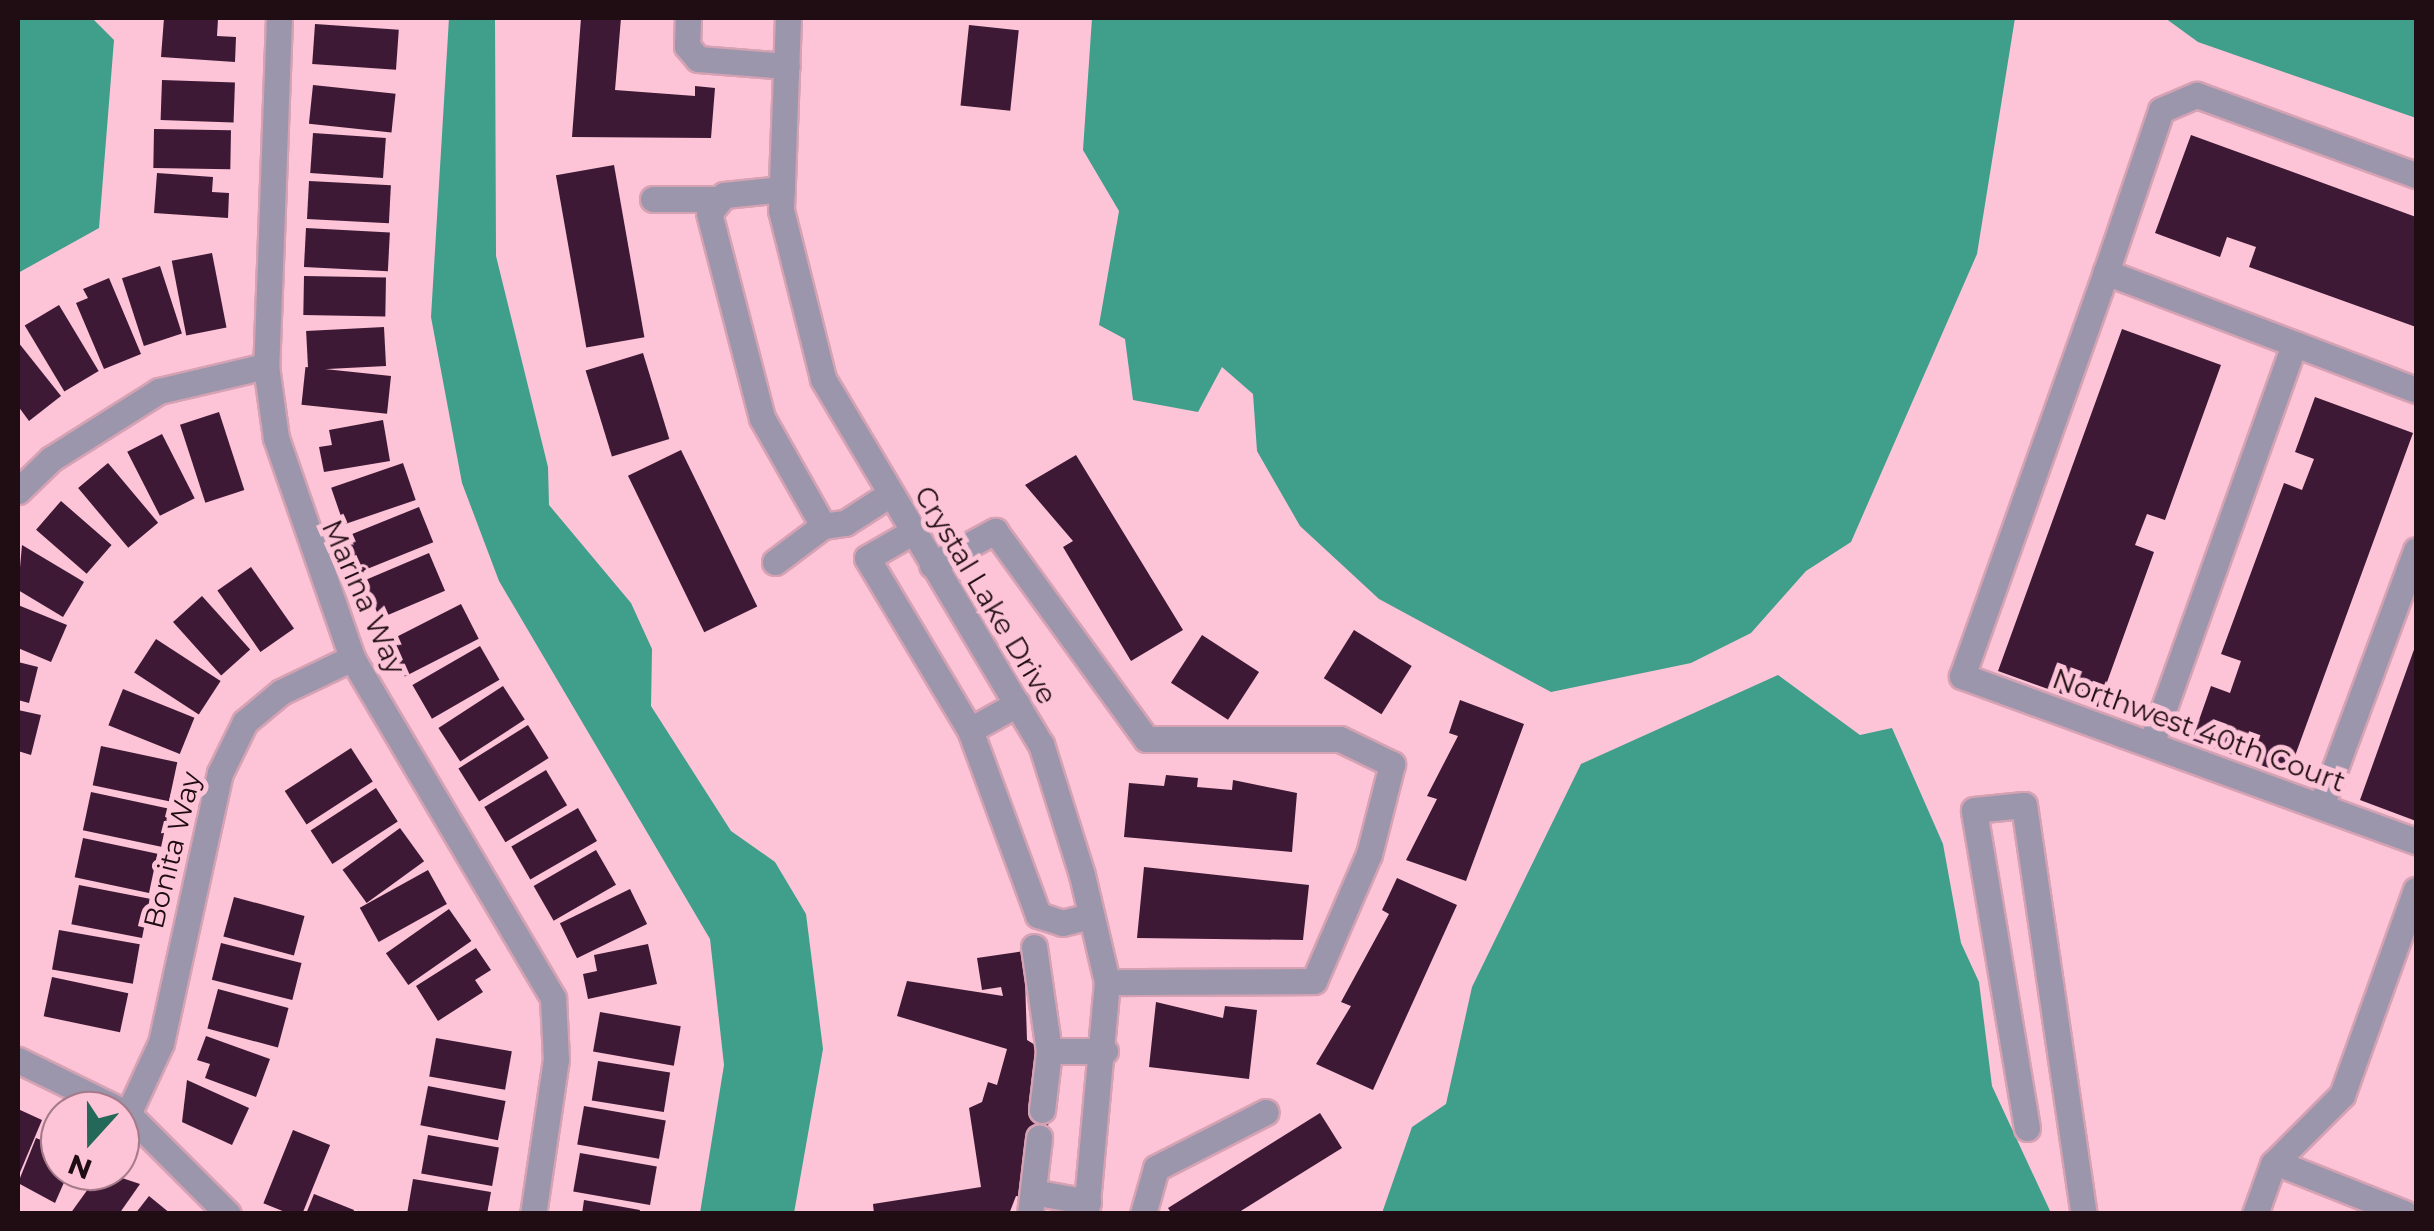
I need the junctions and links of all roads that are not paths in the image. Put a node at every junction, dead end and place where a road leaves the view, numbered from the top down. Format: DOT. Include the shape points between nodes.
graph roads {
  1 [pos="279,18"];
  2 [pos="688,18"];
  3 [pos="788,18"];
  4 [pos="786,66"];
  5 [pos="2416,175"];
  6 [pos="782,189"];
  7 [pos="717,198"];
  8 [pos="653,199"];
  9 [pos="2106,272"];
  10 [pos="2294,344"];
  11 [pos="266,366"];
  12 [pos="2416,390"];
  13 [pos="18,492"];
  14 [pos="890,494"];
  15 [pos="823,526"];
  16 [pos="914,532"];
  17 [pos="2416,550"];
  18 [pos="775,562"];
  19 [pos="932,565"];
  20 [pos="352,658"];
  21 [pos="1018,704"];
  22 [pos="970,730"];
  23 [pos="2151,744"];
  24 [pos="2321,806"];
  25 [pos="2416,840"];
  26 [pos="2416,890"];
  27 [pos="1091,916"];
  28 [pos="1034,947"];
  29 [pos="1107,982"];
  30 [pos="1050,1050"];
  31 [pos="1105,1051"];
  32 [pos="18,1060"];
  33 [pos="81,1091"];
  34 [pos="139,1091"];
  35 [pos="1042,1110"];
  36 [pos="1266,1112"];
  37 [pos="140,1126"];
  38 [pos="2027,1128"];
  39 [pos="1039,1138"];
  40 [pos="2275,1162"];
  41 [pos="1031,1203"];
  42 [pos="1087,1208"];
  43 [pos="228,1214"];
  44 [pos="533,1214"];
  45 [pos="1143,1214"];
  46 [pos="2084,1214"];
  47 [pos="2256,1214"];
  48 [pos="2404,1214"];
  1 -- 11 [label="street, Marina Way"];
  2 -- 4 [label="street" via="687,46 698,60"];
  3 -- 4 [label="street, Crystal Lake Drive"];
  4 -- 6 [label="street, Crystal Lake Drive"];
  5 -- 9 [label="street" via="2197,94 2162,110"];
  6 -- 7 [label="street"];
  6 -- 14 [label="street, Crystal Lake Drive" via="823,379"];
  7 -- 8 [label="street"];
  7 -- 15 [label="street" via="709,213 740,354 762,418"];
  9 -- 10 [label="street"];
  9 -- 23 [label="street, Northwest 40th Court" via="1962,676"];
  10 -- 12 [label="street"];
  10 -- 23 [label="street"];
  11 -- 13 [label="street" via="159,391 50,459"];
  11 -- 20 [label="street, Marina Way" via="296,518"];
  14 -- 15 [label="street" via="845,524"];
  14 -- 16 [label="street, Crystal Lake Drive"];
  15 -- 18 [label="street"];
  16 -- 19 [label="street, Crystal Lake Drive"];
  16 -- 22 [label="street" via="867,558"];
  17 -- 24 [label="street"];
  19 -- 21 [label="street, Crystal Lake Drive"];
  19 -- 29 [label="street" via="995,532 1146,739 1340,738 1392,764 1369,854 1314,981"];
  20 -- 34 [label="street, Bonita Way" via="281,692 245,722 220,773 161,1043"];
  20 -- 44 [label="street, Marina Way" via="553,998 556,1059"];
  21 -- 22 [label="street"];
  21 -- 27 [label="street, Crystal Lake Drive" via="1041,744"];
  22 -- 27 [label="street" via="1038,915 1062,923"];
  23 -- 24 [label="street, Northwest 40th Court"];
  24 -- 25 [label="street, Northwest 40th Court"];
  26 -- 40 [label="street" via="2342,1095"];
  27 -- 29 [label="street, Crystal Lake Drive"];
  28 -- 30 [label="street"];
  29 -- 31 [label="street, Crystal Lake Drive"];
  30 -- 31 [label="street"];
  30 -- 35 [label="street"];
  31 -- 42 [label="street, Crystal Lake Drive"];
  32 -- 33 [label="street"];
  36 -- 45 [label="street" via="1156,1168"];
  37 -- 43 [label="street"];
  38 -- 46 [label="street" via="1974,810 2024,805"];
  39 -- 41 [label="street"];
  40 -- 47 [label="street"];
  40 -- 48 [label="street"];
  41 -- 42 [label="street"];
}
